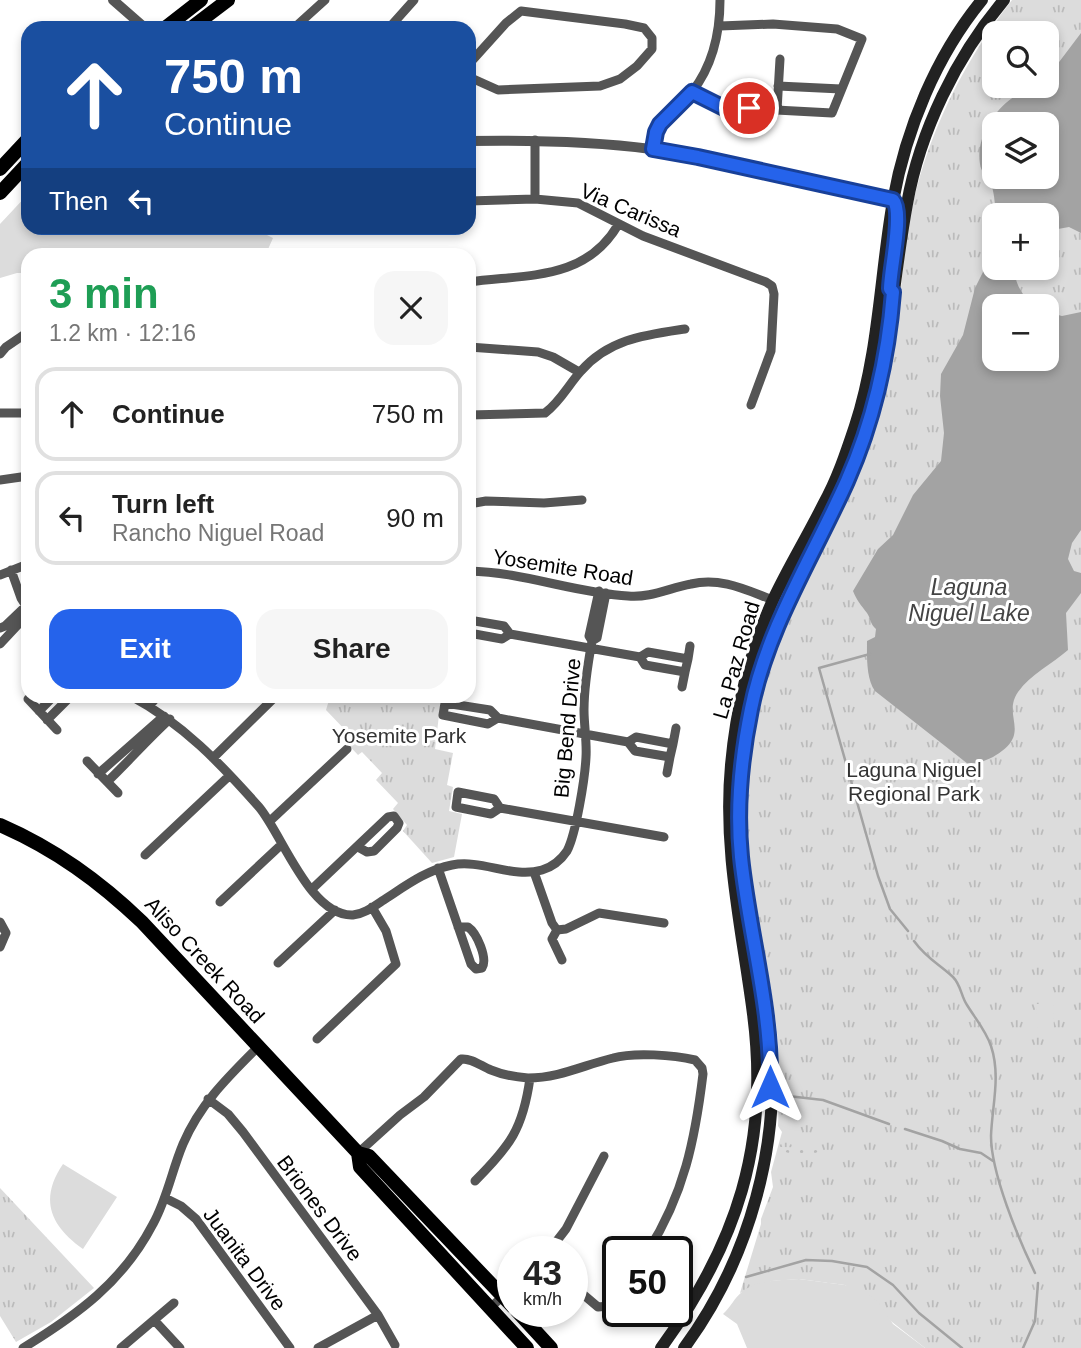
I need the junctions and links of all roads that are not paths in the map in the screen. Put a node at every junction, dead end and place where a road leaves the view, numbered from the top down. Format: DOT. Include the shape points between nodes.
graph roads {
  1 [pos="113,0"];
  2 [pos="201,0"];
  3 [pos="228,0"];
  4 [pos="325,0"];
  5 [pos="414,0"];
  6 [pos="720,0"];
  7 [pos="982,0"];
  8 [pos="1004,0"];
  9 [pos="137,21"];
  10 [pos="174,21"];
  11 [pos="200,21"];
  12 [pos="302,21"];
  13 [pos="395,21"];
  14 [pos="720,26"];
  15 [pos="476,56"];
  16 [pos="780,59"];
  17 [pos="476,80"];
  18 [pos="778,86"];
  19 [pos="841,89"];
  20 [pos="692,92"];
  21 [pos="776,110"];
  22 [pos="535,140"];
  23 [pos="476,141"];
  24 [pos="923,145"];
  25 [pos="21,146"];
  26 [pos="653,149"];
  27 [pos="0,169"];
  28 [pos="21,170"];
  29 [pos="0,193"];
  30 [pos="535,199"];
  31 [pos="893,200"];
  32 [pos="476,201"];
  33 [pos="618,225"];
  34 [pos="476,281"];
  35 [pos="893,292"];
  36 [pos="685,329"];
  37 [pos="21,337"];
  38 [pos="476,347"];
  39 [pos="0,354"];
  40 [pos="579,372"];
  41 [pos="751,405"];
  42 [pos="21,412"];
  43 [pos="0,413"];
  44 [pos="476,415"];
  45 [pos="21,477"];
  46 [pos="0,480"];
  47 [pos="582,500"];
  48 [pos="476,503"];
  49 [pos="815,547"];
  50 [pos="21,566"];
  51 [pos="11,570"];
  52 [pos="476,571"];
  53 [pos="0,575"];
  54 [pos="602,592"];
  55 [pos="21,598"];
  56 [pos="773,600"];
  57 [pos="21,615"];
  58 [pos="476,621"];
  59 [pos="5,628"];
  60 [pos="476,634"];
  61 [pos="510,634"];
  62 [pos="0,644"];
  63 [pos="592,645"];
  64 [pos="690,646"];
  65 [pos="640,657"];
  66 [pos="688,659"];
  67 [pos="685,672"];
  68 [pos="759,676"];
  69 [pos="682,687"];
  70 [pos="32,703"];
  71 [pos="46,703"];
  72 [pos="64,703"];
  73 [pos="149,703"];
  74 [pos="269,703"];
  75 [pos="39,710"];
  76 [pos="167,718"];
  77 [pos="498,718"];
  78 [pos="47,720"];
  79 [pos="676,728"];
  80 [pos="57,730"];
  81 [pos="585,735"];
  82 [pos="628,742"];
  83 [pos="673,744"];
  84 [pos="136,747"];
  85 [pos="347,750"];
  86 [pos="670,757"];
  87 [pos="213,758"];
  88 [pos="87,761"];
  89 [pos="667,773"];
  90 [pos="99,774"];
  91 [pos="229,776"];
  92 [pos="107,782"];
  93 [pos="118,793"];
  94 [pos="500,808"];
  95 [pos="270,821"];
  96 [pos="575,822"];
  97 [pos="0,825"];
  98 [pos="664,837"];
  99 [pos="282,844"];
  100 [pos="358,847"];
  101 [pos="145,855"];
  102 [pos="438,869"];
  103 [pos="534,872"];
  104 [pos="312,889"];
  105 [pos="220,902"];
  106 [pos="372,907"];
  107 [pos="335,910"];
  108 [pos="0,922"];
  109 [pos="664,923"];
  110 [pos="458,927"];
  111 [pos="557,930"];
  112 [pos="0,947"];
  113 [pos="562,960"];
  114 [pos="278,963"];
  115 [pos="317,1039"];
  116 [pos="258,1047"];
  117 [pos="530,1078"];
  118 [pos="208,1099"];
  119 [pos="358,1153"];
  120 [pos="604,1156"];
  121 [pos="475,1181"];
  122 [pos="165,1198"];
  123 [pos="561,1236"];
  124 [pos="657,1236"];
  125 [pos="497,1284"];
  126 [pos="174,1303"];
  127 [pos="497,1304"];
  128 [pos="491,1307"];
  129 [pos="378,1315"];
  130 [pos="155,1321"];
  131 [pos="532,1327"];
  132 [pos="395,1345"];
  133 [pos="23,1348"];
  134 [pos="121,1348"];
  135 [pos="180,1348"];
  136 [pos="290,1348"];
  137 [pos="318,1348"];
  138 [pos="527,1348"];
  139 [pos="551,1348"];
  140 [pos="661,1348"];
  141 [pos="684,1348"];
  1 -- 9 [label="street"];
  2 -- 10 [label="main road"];
  3 -- 11 [label="main road"];
  4 -- 12 [label="street"];
  5 -- 13 [label="street"];
  6 -- 14 [label="street"];
  7 -- 31 [label="main road, La Paz Road" via="930,83"];
  8 -- 24 [label="main road, La Paz Road" via="957,68"];
  14 -- 19 [label="street" via="837,29 862,39"];
  14 -- 20 [label="street" via="712,56"];
  15 -- 17 [label="street" via="521,11 625,24 644,28 652,38 652,49 638,66 600,86 498,90"];
  16 -- 18 [label="street"];
  18 -- 19 [label="street"];
  18 -- 21 [label="street"];
  19 -- 21 [label="street" via="832,113"];
  20 -- 21 [label="street" via="722,107"];
  20 -- 26 [label="street" via="660,124"];
  22 -- 23 [label="street"];
  22 -- 26 [label="street"];
  22 -- 30 [label="street"];
  24 -- 31 [label="main road" via="917,148 904,185"];
  24 -- 35 [label="main road, La Paz Road" via="907,200"];
  25 -- 27 [label="main road"];
  26 -- 31 [label="street"];
  28 -- 29 [label="main road"];
  30 -- 32 [label="street, Via Carissa"];
  30 -- 33 [label="street, Via Carissa" via="578,203"];
  31 -- 35 [label="main road" via="898,216 890,278"];
  31 -- 56 [label="main road, La Paz Road" via="874,345 856,422 825,502"];
  33 -- 34 [label="street" via="600,250 575,266"];
  33 -- 41 [label="street, Via Carissa" via="772,286 771,351"];
  35 -- 49 [label="main road, La Paz Road" via="885,358 866,431"];
  36 -- 40 [label="street" via="621,342"];
  37 -- 39 [label="street"];
  38 -- 40 [label="street" via="538,352"];
  40 -- 44 [label="street" via="545,413"];
  42 -- 43 [label="street"];
  45 -- 46 [label="street"];
  47 -- 48 [label="street"];
  49 -- 56 [label="main road" via="807,551 784,592"];
  49 -- 68 [label="main road, La Paz Road" via="781,614"];
  50 -- 51 [label="street"];
  51 -- 53 [label="street"];
  51 -- 55 [label="street"];
  52 -- 54 [label="street, Yosemite Road"];
  54 -- 56 [label="street, Yosemite Road" via="639,597 691,583 715,582"];
  54 -- 63 [label="street, Big Bend Drive" via="597,638"];
  56 -- 68 [label="main road" via="776,609 755,667"];
  56 -- 140 [label="main road, La Paz Road" via="740,707 729,791 732,877 756,1041 753,1138 747,1177 723,1246 693,1303"];
  57 -- 59 [label="street"];
  58 -- 61 [label="street" via="504,626"];
  59 -- 62 [label="street"];
  60 -- 61 [label="street" via="502,639"];
  61 -- 63 [label="street"];
  63 -- 65 [label="street"];
  63 -- 81 [label="street, Big Bend Drive"];
  64 -- 66 [label="street"];
  65 -- 66 [label="street" via="648,652"];
  65 -- 67 [label="street" via="645,665"];
  66 -- 67 [label="street"];
  67 -- 69 [label="street"];
  68 -- 141 [label="main road, La Paz Road" via="743,754 739,808 741,858 769,1035 769,1141 739,1250 715,1300"];
  70 -- 75 [label="street"];
  71 -- 75 [label="street"];
  72 -- 78 [label="street"];
  73 -- 76 [label="street"];
  74 -- 87 [label="street"];
  75 -- 78 [label="street"];
  76 -- 84 [label="street"];
  76 -- 87 [label="street"];
  77 -- 77 [label="street" via="488,724 443,715 445,703 490,710"];
  77 -- 81 [label="street"];
  78 -- 80 [label="street"];
  79 -- 83 [label="street"];
  81 -- 82 [label="street"];
  81 -- 96 [label="street, Big Bend Drive" via="586,757"];
  82 -- 83 [label="street" via="636,737"];
  82 -- 86 [label="street" via="635,751"];
  83 -- 86 [label="street"];
  84 -- 90 [label="street" via="125,748"];
  84 -- 92 [label="street" via="134,757"];
  85 -- 95 [label="street"];
  86 -- 89 [label="street"];
  87 -- 91 [label="street"];
  88 -- 90 [label="street"];
  90 -- 92 [label="street"];
  91 -- 95 [label="street"];
  91 -- 101 [label="street"];
  92 -- 93 [label="street"];
  94 -- 96 [label="street"];
  95 -- 99 [label="street"];
  96 -- 98 [label="street"];
  96 -- 103 [label="street, Big Bend Drive" via="562,857"];
  97 -- 116 [label="main road, Aliso Creek Road" via="62,856 96,880 142,922"];
  99 -- 104 [label="street"];
  99 -- 105 [label="street"];
  100 -- 100 [label="street" via="387,817 394,816 397,828 373,851"];
  100 -- 104 [label="street"];
  102 -- 103 [label="street" via="472,864"];
  102 -- 106 [label="street"];
  102 -- 110 [label="street"];
  103 -- 111 [label="street"];
  104 -- 107 [label="street"];
  106 -- 107 [label="street" via="353,915"];
  106 -- 115 [label="street" via="386,931 396,964"];
  107 -- 114 [label="street"];
  108 -- 112 [label="street" via="6,933"];
  109 -- 111 [label="street" via="599,913"];
  111 -- 113 [label="street" via="552,939"];
  116 -- 118 [label="street"];
  116 -- 119 [label="main road, Aliso Creek Road"];
  117 -- 119 [label="street" via="512,1077 461,1059"];
  117 -- 121 [label="street" via="518,1129 502,1154"];
  117 -- 124 [label="street" via="566,1073 617,1056 689,1059 699,1064 703,1074 696,1129 683,1182"];
  118 -- 122 [label="street" via="183,1145"];
  118 -- 129 [label="street, Briones Drive" via="243,1132"];
  119 -- 125 [label="main road, Aliso Creek Road" via="369,1156"];
  119 -- 128 [label="main road, Aliso Creek Road" via="360,1167"];
  120 -- 123 [label="street"];
  122 -- 133 [label="street" via="153,1225 114,1280 86,1307"];
  122 -- 136 [label="street, Juanita Drive" via="196,1219"];
  126 -- 130 [label="street"];
  127 -- 128 [label="street"];
  128 -- 138 [label="main road, Aliso Creek Road"];
  129 -- 132 [label="street, Briones Drive"];
  129 -- 137 [label="street"];
  130 -- 134 [label="street"];
  130 -- 135 [label="street"];
  131 -- 139 [label="main road"];
}
